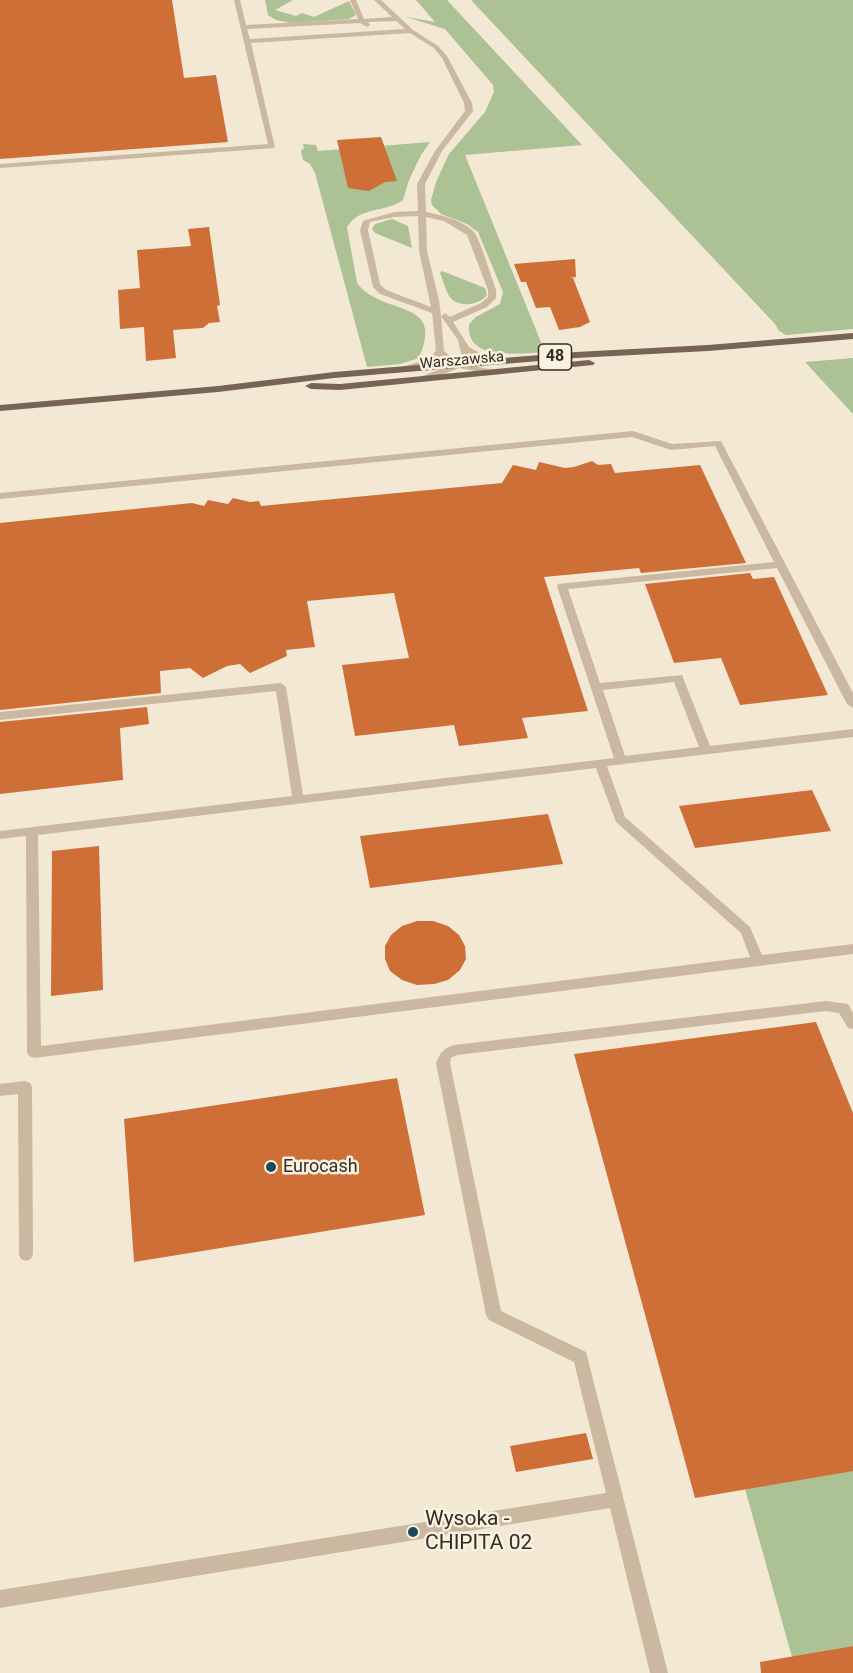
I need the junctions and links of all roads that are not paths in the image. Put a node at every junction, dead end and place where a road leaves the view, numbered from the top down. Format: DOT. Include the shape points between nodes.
graph roads {
  1 [pos="237,0"];
  2 [pos="353,0"];
  3 [pos="377,0"];
  4 [pos="397,19"];
  5 [pos="362,21"];
  6 [pos="244,29"];
  7 [pos="411,31"];
  8 [pos="380,33"];
  9 [pos="247,42"];
  10 [pos="445,57"];
  11 [pos="0,166"];
  12 [pos="421,212"];
  13 [pos="435,300"];
  14 [pos="436,312"];
  15 [pos="447,321"];
  16 [pos="853,336"];
  17 [pos="708,348"];
  18 [pos="467,350"];
  19 [pos="440,352"];
  20 [pos="504,361"];
  21 [pos="458,365"];
  22 [pos="403,370"];
  23 [pos="495,373"];
  24 [pos="420,380"];
  25 [pos="218,389"];
  26 [pos="0,408"];
  27 [pos="0,496"];
  28 [pos="781,564"];
  29 [pos="596,687"];
  30 [pos="853,704"];
  31 [pos="0,716"];
  32 [pos="853,734"];
  33 [pos="706,751"];
  34 [pos="621,761"];
  35 [pos="600,764"];
  36 [pos="298,800"];
  37 [pos="32,832"];
  38 [pos="0,835"];
  39 [pos="853,949"];
  40 [pos="758,961"];
  41 [pos="853,1024"];
  42 [pos="0,1090"];
  43 [pos="26,1254"];
  44 [pos="616,1499"];
  45 [pos="0,1599"];
  46 [pos="659,1673"];
  1 -- 6 [label="lane"];
  2 -- 5 [label="lane"];
  3 -- 4 [label="lane"];
  4 -- 5 [label="lane"];
  4 -- 7 [label="lane"];
  5 -- 6 [label="lane"];
  5 -- 8 [label="lane"];
  6 -- 9 [label="lane"];
  7 -- 8 [label="lane"];
  7 -- 10 [label="lane"];
  8 -- 9 [label="lane"];
  8 -- 10 [label="lane" via="420,44"];
  9 -- 11 [label="lane" via="272,146"];
  10 -- 12 [label="lane" via="469,111 439,151 421,184"];
  12 -- 13 [label="lane" via="423,251"];
  12 -- 14 [label="lane" via="385,215 367,222 364,230 376,285 383,292"];
  12 -- 15 [label="lane" via="471,234 492,290 492,298 484,305"];
  13 -- 14 [label="lane"];
  13 -- 15 [label="lane"];
  14 -- 19 [label="lane"];
  15 -- 18 [label="lane"];
  16 -- 17 [label="main road, Warszawska / 48"];
  17 -- 20 [label="main road, Warszawska / 48"];
  17 -- 23 [label="main road, Warszawska / 48"];
  18 -- 20 [label="lane"];
  18 -- 21 [label="lane" via="466,358"];
  19 -- 21 [label="lane"];
  19 -- 22 [label="lane" via="429,362"];
  20 -- 21 [label="main road, Warszawska / 48"];
  21 -- 22 [label="main road, Warszawska / 48"];
  21 -- 23 [label="lane"];
  21 -- 24 [label="lane"];
  22 -- 25 [label="main road, Warszawska / 48"];
  23 -- 24 [label="main road, Warszawska / 48"];
  24 -- 25 [label="main road, Warszawska / 48" via="340,387"];
  25 -- 26 [label="main road, Warszawska / 48"];
  27 -- 28 [label="lane" via="633,434 670,447 718,443"];
  28 -- 29 [label="lane" via="562,586"];
  28 -- 30 [label="lane"];
  29 -- 33 [label="lane" via="678,678"];
  29 -- 34 [label="lane"];
  31 -- 36 [label="lane" via="281,687"];
  32 -- 33 [label="lane"];
  33 -- 34 [label="lane"];
  34 -- 35 [label="lane"];
  35 -- 36 [label="lane"];
  35 -- 40 [label="lane" via="620,819 747,930"];
  36 -- 37 [label="lane"];
  37 -- 38 [label="lane"];
  37 -- 40 [label="lane" via="34,1052"];
  39 -- 40 [label="lane"];
  41 -- 44 [label="lane" via="843,1008 826,1006 465,1048 446,1055 442,1063 494,1315 581,1357"];
  42 -- 43 [label="lane" via="25,1087"];
  44 -- 45 [label="lane"];
  44 -- 46 [label="lane"];
}
